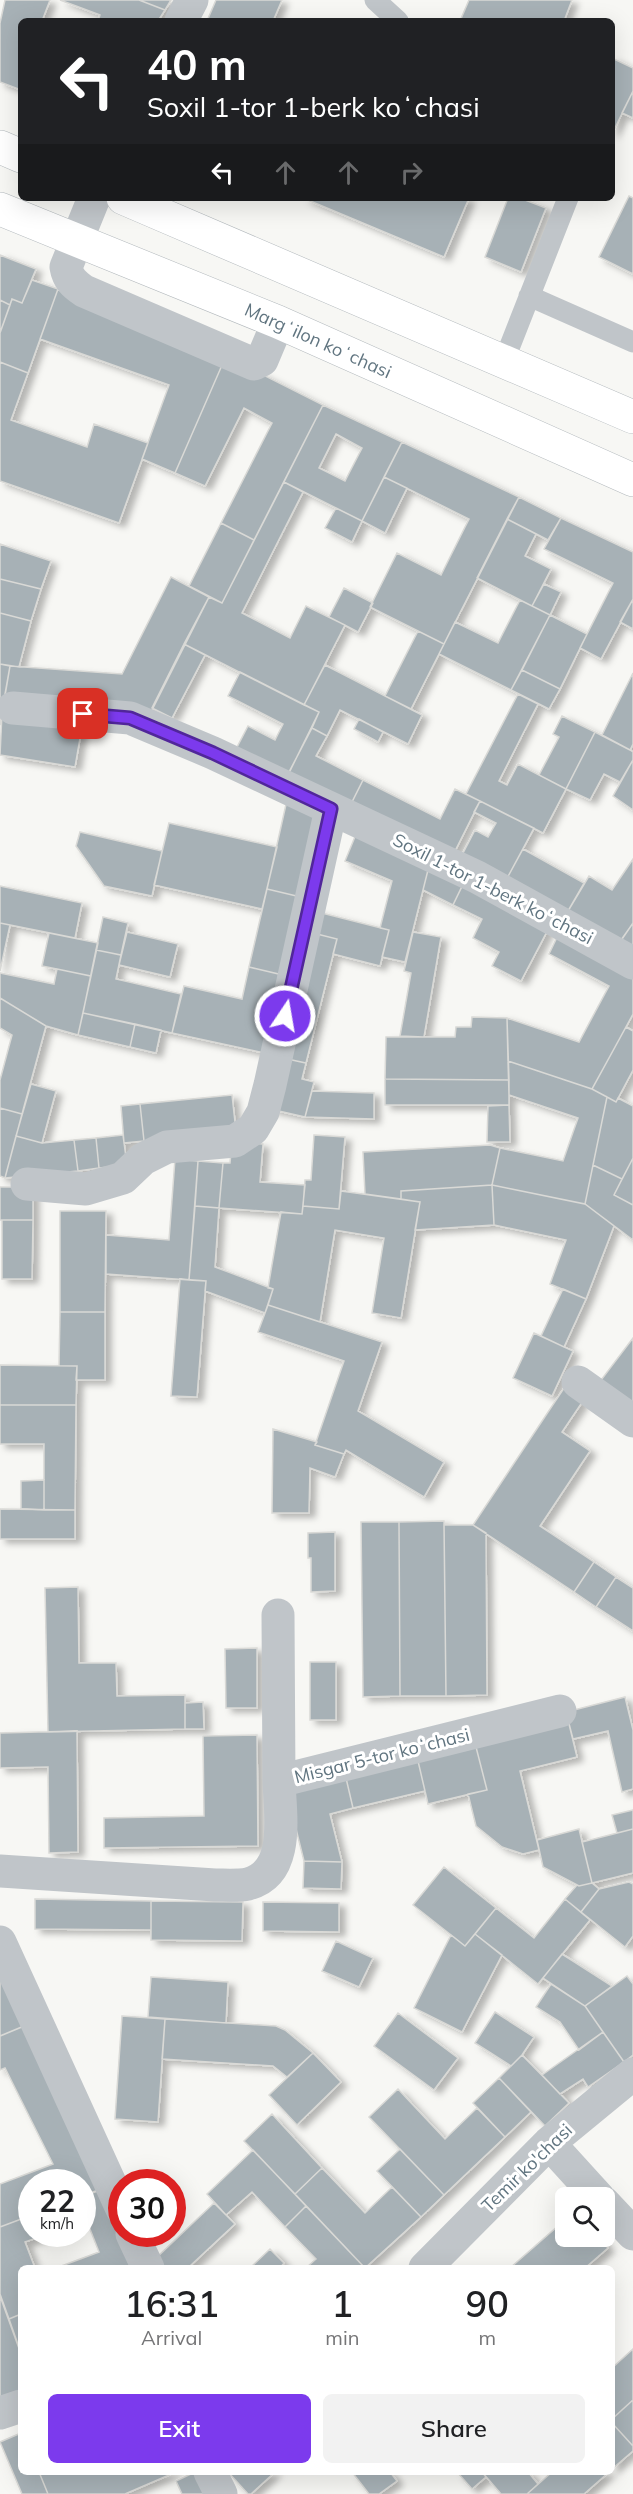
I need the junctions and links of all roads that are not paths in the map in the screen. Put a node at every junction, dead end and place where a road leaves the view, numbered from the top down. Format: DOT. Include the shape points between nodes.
graph roads {
  1 [pos="192,0"];
  2 [pos="375,0"];
  3 [pos="183,18"];
  4 [pos="395,18"];
  5 [pos="0,147"];
  6 [pos="18,155"];
  7 [pos="93,201"];
  8 [pos="130,201"];
  9 [pos="567,201"];
  10 [pos="0,209"];
  11 [pos="77,241"];
  12 [pos="529,296"];
  13 [pos="278,322"];
  14 [pos="633,342"];
  15 [pos="504,362"];
  16 [pos="633,417"];
  17 [pos="633,480"];
  18 [pos="13,708"];
  19 [pos="331,809"];
  20 [pos="633,963"];
  21 [pos="27,1184"];
  22 [pos="578,1383"];
  23 [pos="633,1421"];
  24 [pos="278,1615"];
  25 [pos="560,1711"];
  26 [pos="279,1781"];
  27 [pos="0,1871"];
  28 [pos="0,1942"];
  29 [pos="633,2074"];
  30 [pos="549,2144"];
  31 [pos="108,2178"];
  32 [pos="589,2187"];
  33 [pos="615,2215"];
  34 [pos="633,2234"];
  35 [pos="138,2247"];
  36 [pos="147,2265"];
  37 [pos="428,2265"];
  38 [pos="18,2407"];
  39 [pos="0,2413"];
  40 [pos="212,2475"];
  41 [pos="221,2494"];
  1 -- 3 [label="street"];
  2 -- 4 [label="lane"];
  5 -- 6 [label="main road"];
  7 -- 11 [label="street"];
  8 -- 15 [label="main road"];
  9 -- 12 [label="lane"];
  10 -- 11 [label="main road, Margʻilon koʻchasi"];
  11 -- 13 [label="main road, Margʻilon koʻchasi"];
  11 -- 13 [label="street" via="66,267 73,284 254,364 262,360"];
  12 -- 14 [label="lane"];
  12 -- 15 [label="lane"];
  13 -- 17 [label="main road, Margʻilon koʻchasi"];
  15 -- 16 [label="main road"];
  18 -- 19 [label="street, Soxil 1-tor 1-berk koʻchasi" via="130,718"];
  19 -- 20 [label="street, Soxil 1-tor 1-berk koʻchasi" via="477,877"];
  19 -- 21 [label="street" via="270,1085 263,1112 253,1129 235,1141 167,1148 143,1159 123,1178 86,1189"];
  22 -- 23 [label="street"];
  24 -- 26 [label="street"];
  25 -- 26 [label="street, Misgar 5-tor koʻchasi"];
  26 -- 27 [label="street, Misgar 5-tor koʻchasi" via="280,1844 276,1862 263,1877 247,1884"];
  28 -- 31 [label="street"];
  29 -- 30 [label="street, Temir ko'chasi"];
  30 -- 32 [label="street"];
  30 -- 37 [label="street, Temir ko'chasi"];
  33 -- 34 [label="street"];
  35 -- 36 [label="street"];
  38 -- 39 [label="street"];
  40 -- 41 [label="street"];
}
